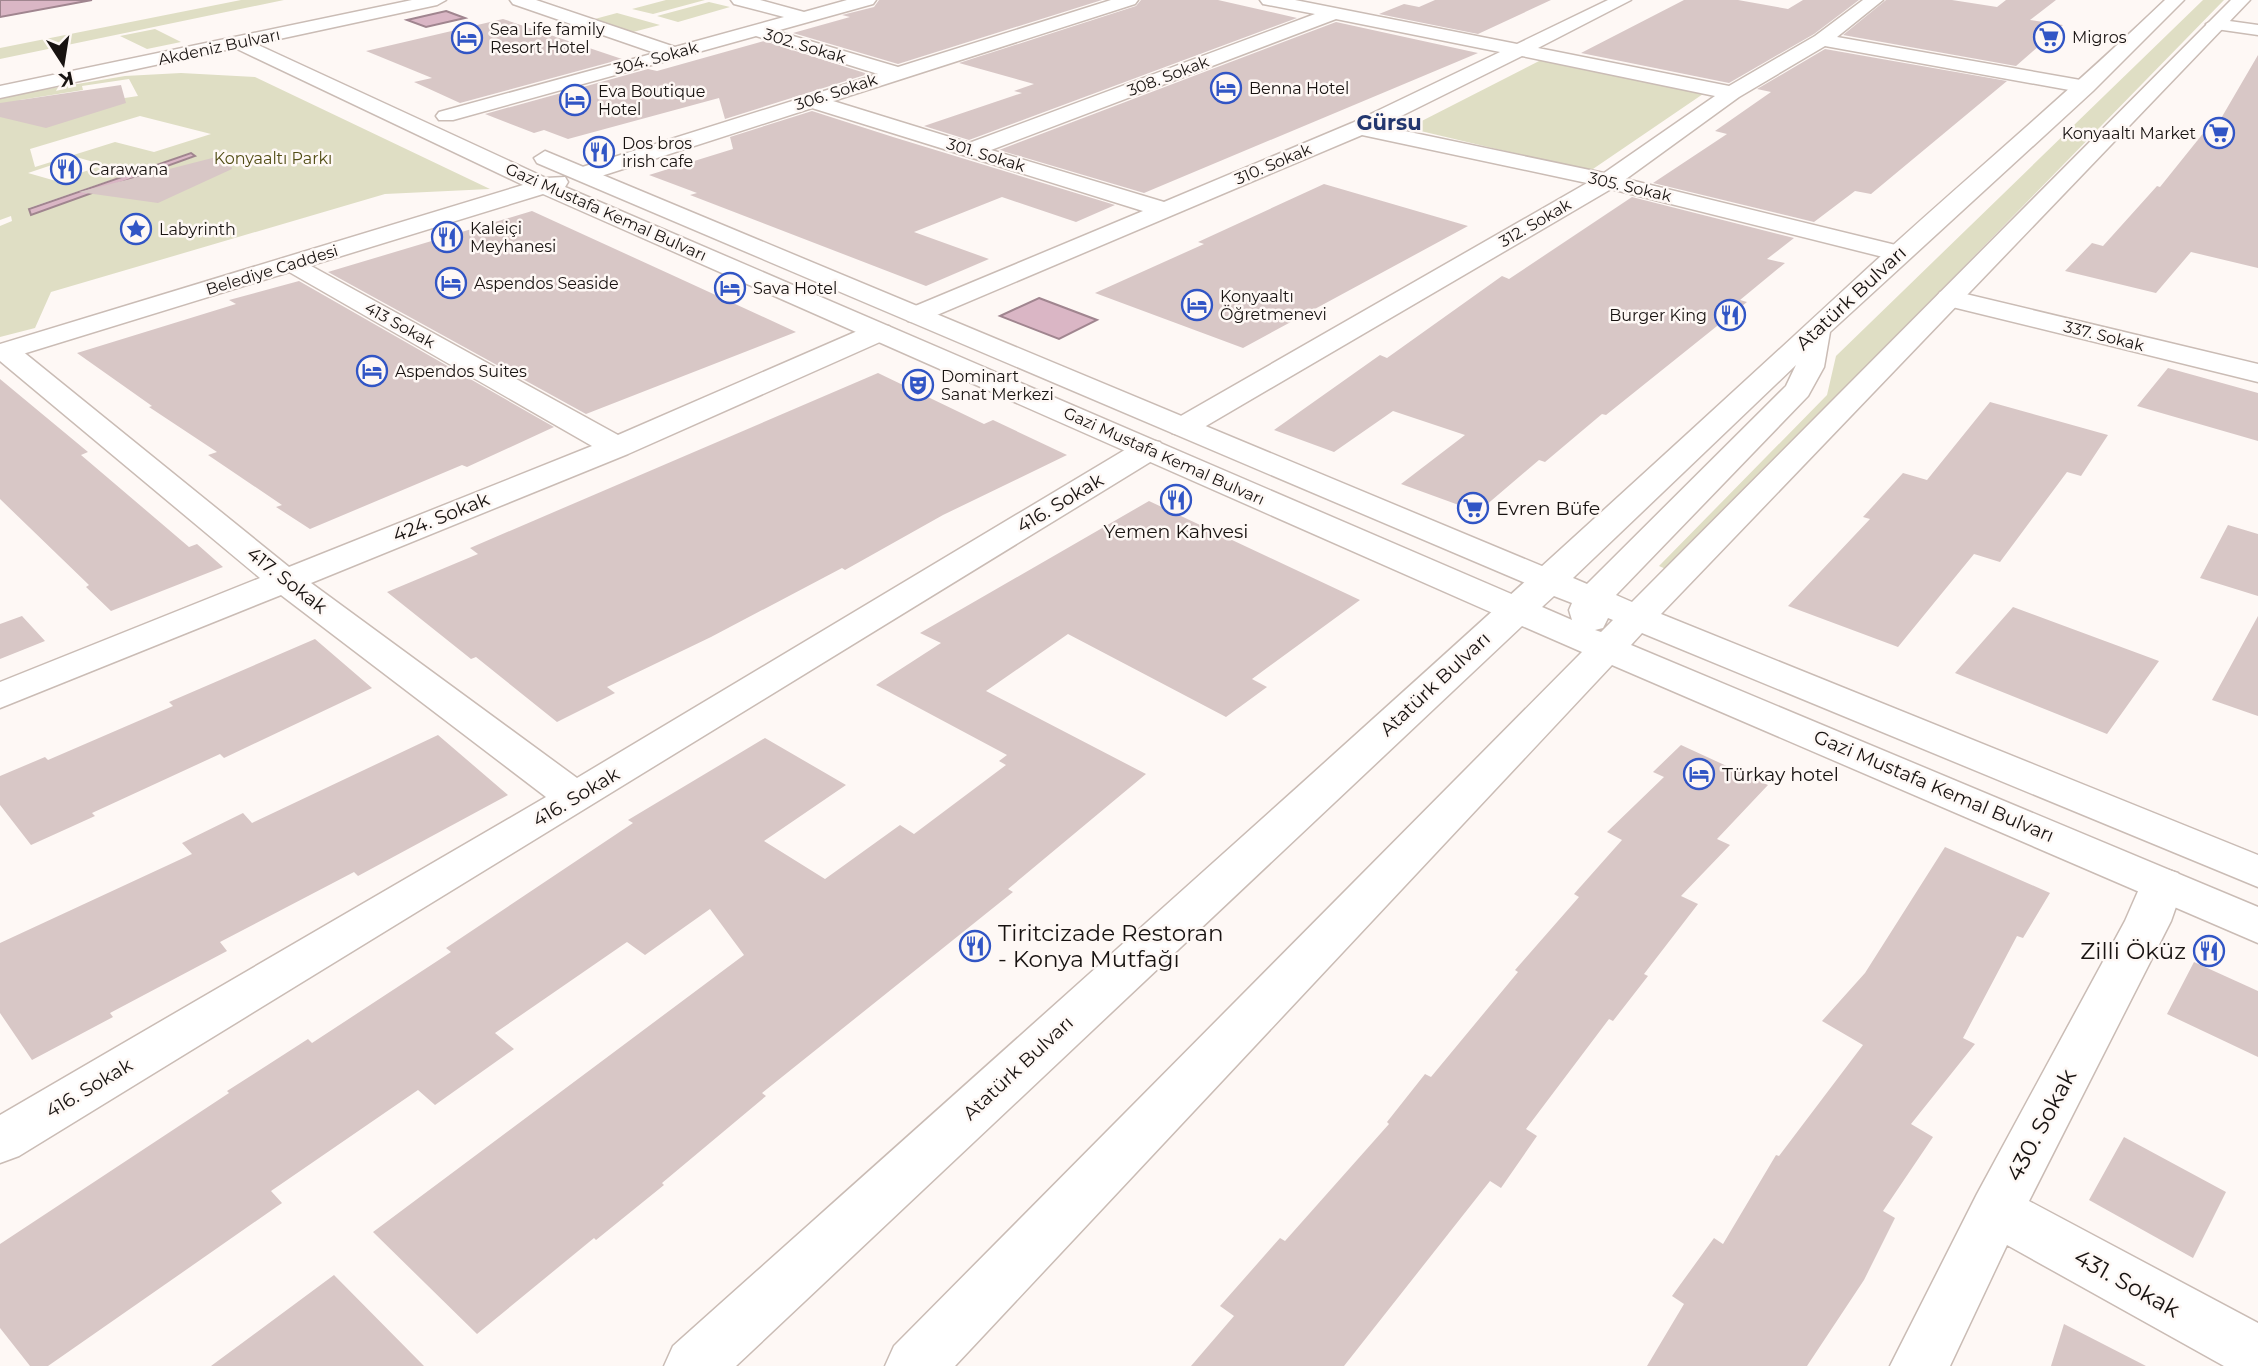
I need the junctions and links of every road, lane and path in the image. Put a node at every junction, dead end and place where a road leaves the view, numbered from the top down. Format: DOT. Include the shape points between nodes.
graph roads {
  1 [pos="437,0"];
  2 [pos="519,0"];
  3 [pos="740,0"];
  4 [pos="867,0"];
  5 [pos="1129,0"];
  6 [pos="1269,0"];
  7 [pos="1364,0"];
  8 [pos="1622,0"];
  9 [pos="1874,0"];
  10 [pos="2175,0"];
  11 [pos="2241,0"];
  12 [pos="1336,13"];
  13 [pos="802,18"];
  14 [pos="2215,24"];
  15 [pos="755,30"];
  16 [pos="2258,30"];
  17 [pos="270,37"];
  18 [pos="1822,40"];
  19 [pos="239,43"];
  20 [pos="1521,50"];
  21 [pos="674,52"];
  22 [pos="290,67"];
  23 [pos="337,67"];
  24 [pos="896,73"];
  25 [pos="88,74"];
  26 [pos="2086,87"];
  27 [pos="0,92"];
  28 [pos="1732,93"];
  29 [pos="808,100"];
  30 [pos="427,115"];
  31 [pos="1360,128"];
  32 [pos="970,150"];
  33 [pos="584,174"];
  34 [pos="1608,181"];
  35 [pos="544,186"];
  36 [pos="1164,210"];
  37 [pos="1899,253"];
  38 [pos="293,264"];
  39 [pos="1949,298"];
  40 [pos="918,314"];
  41 [pos="1817,330"];
  42 [pos="879,332"];
  43 [pos="3,353"];
  44 [pos="2258,373"];
  45 [pos="1183,427"];
  46 [pos="617,447"];
  47 [pos="1149,449"];
  48 [pos="284,580"];
  49 [pos="1533,595"];
  50 [pos="1593,598"];
  51 [pos="1624,632"];
  52 [pos="0,696"];
  53 [pos="575,798"];
  54 [pos="2258,872"];
  55 [pos="2162,884"];
  56 [pos="2258,926"];
  57 [pos="0,1141"];
  58 [pos="1996,1211"];
  59 [pos="2258,1354"];
  60 [pos="694,1366"];
  61 [pos="915,1366"];
  62 [pos="1920,1366"];
  1 -- 17 [label="street, Akdeniz Bulvarı"];
  2 -- 21 [label="street"];
  3 -- 13 [label="street"];
  4 -- 13 [label="street, 304. Sokak"];
  5 -- 24 [label="street, 306. Sokak"];
  6 -- 12 [label="street"];
  7 -- 12 [label="street, 308. Sokak"];
  8 -- 20 [label="street, 310. Sokak"];
  9 -- 18 [label="street, 312. Sokak"];
  10 -- 26 [label="street, Atatürk Bulvarı"];
  11 -- 14 [label="street"];
  12 -- 20 [label="street"];
  12 -- 32 [label="street, 308. Sokak"];
  13 -- 15 [label="street, 304. Sokak"];
  14 -- 16 [label="street"];
  14 -- 39 [label="street"];
  15 -- 21 [label="street, 304. Sokak"];
  15 -- 24 [label="street, 302. Sokak"];
  17 -- 19 [label="street, Akdeniz Bulvarı"];
  17 -- 23 [label="street"];
  18 -- 26 [label="street"];
  18 -- 28 [label="street, 312. Sokak"];
  19 -- 22 [label="street, Gazi Mustafa Kemal Bulvarı"];
  19 -- 25 [label="street, Akdeniz Bulvarı"];
  20 -- 28 [label="street"];
  20 -- 31 [label="street, 310. Sokak"];
  21 -- 30 [label="street, 304. Sokak"];
  22 -- 25 [label="street" via="178,64"];
  22 -- 30 [label="street, Gazi Mustafa Kemal Bulvarı"];
  24 -- 29 [label="street, 306. Sokak"];
  25 -- 27 [label="street, Akdeniz Bulvarı"];
  26 -- 37 [label="street, Atatürk Bulvarı"];
  28 -- 34 [label="street, 312. Sokak"];
  29 -- 32 [label="street, 301. Sokak"];
  29 -- 33 [label="street, 306. Sokak"];
  30 -- 33 [label="street, Gazi Mustafa Kemal Bulvarı"];
  30 -- 35 [label="street, Gazi Mustafa Kemal Bulvarı"];
  31 -- 34 [label="street, 305. Sokak"];
  31 -- 36 [label="street, 310. Sokak"];
  32 -- 36 [label="street, 301. Sokak"];
  33 -- 35 [label="street, 306. Sokak"];
  33 -- 40 [label="street, Gazi Mustafa Kemal Bulvarı"];
  34 -- 37 [label="street, 305. Sokak"];
  34 -- 45 [label="street, 312. Sokak"];
  35 -- 38 [label="street, Belediye Caddesi"];
  35 -- 42 [label="street, Gazi Mustafa Kemal Bulvarı"];
  36 -- 40 [label="street, 310. Sokak"];
  37 -- 41 [label="street, Atatürk Bulvarı"];
  38 -- 43 [label="street, Belediye Caddesi"];
  38 -- 46 [label="street, 413 Sokak"];
  39 -- 44 [label="street, 337. Sokak"];
  39 -- 51 [label="street"];
  40 -- 45 [label="street, Gazi Mustafa Kemal Bulvarı"];
  41 -- 49 [label="street, Atatürk Bulvarı"];
  41 -- 50 [label="street" via="1811,367 1798,390"];
  42 -- 46 [label="street, 424. Sokak"];
  42 -- 47 [label="street, Gazi Mustafa Kemal Bulvarı"];
  43 -- 48 [label="street, 417. Sokak"];
  45 -- 49 [label="street, Gazi Mustafa Kemal Bulvarı"];
  46 -- 48 [label="street, 424. Sokak"];
  47 -- 49 [label="street, Gazi Mustafa Kemal Bulvarı"];
  47 -- 53 [label="street, 416. Sokak"];
  48 -- 52 [label="street, 424. Sokak"];
  48 -- 53 [label="street, 417. Sokak"];
  49 -- 50 [label="street"];
  49 -- 51 [label="street"];
  49 -- 60 [label="street, Atatürk Bulvarı"];
  50 -- 51 [label="street"];
  51 -- 54 [label="street"];
  51 -- 55 [label="street, Gazi Mustafa Kemal Bulvarı"];
  51 -- 61 [label="street"];
  53 -- 57 [label="street, 416. Sokak"];
  55 -- 56 [label="street, Gazi Mustafa Kemal Bulvarı"];
  55 -- 58 [label="street, 430. Sokak" via="2148,921"];
  58 -- 59 [label="street, 431. Sokak"];
  58 -- 62 [label="street, 430. Sokak"];
}
